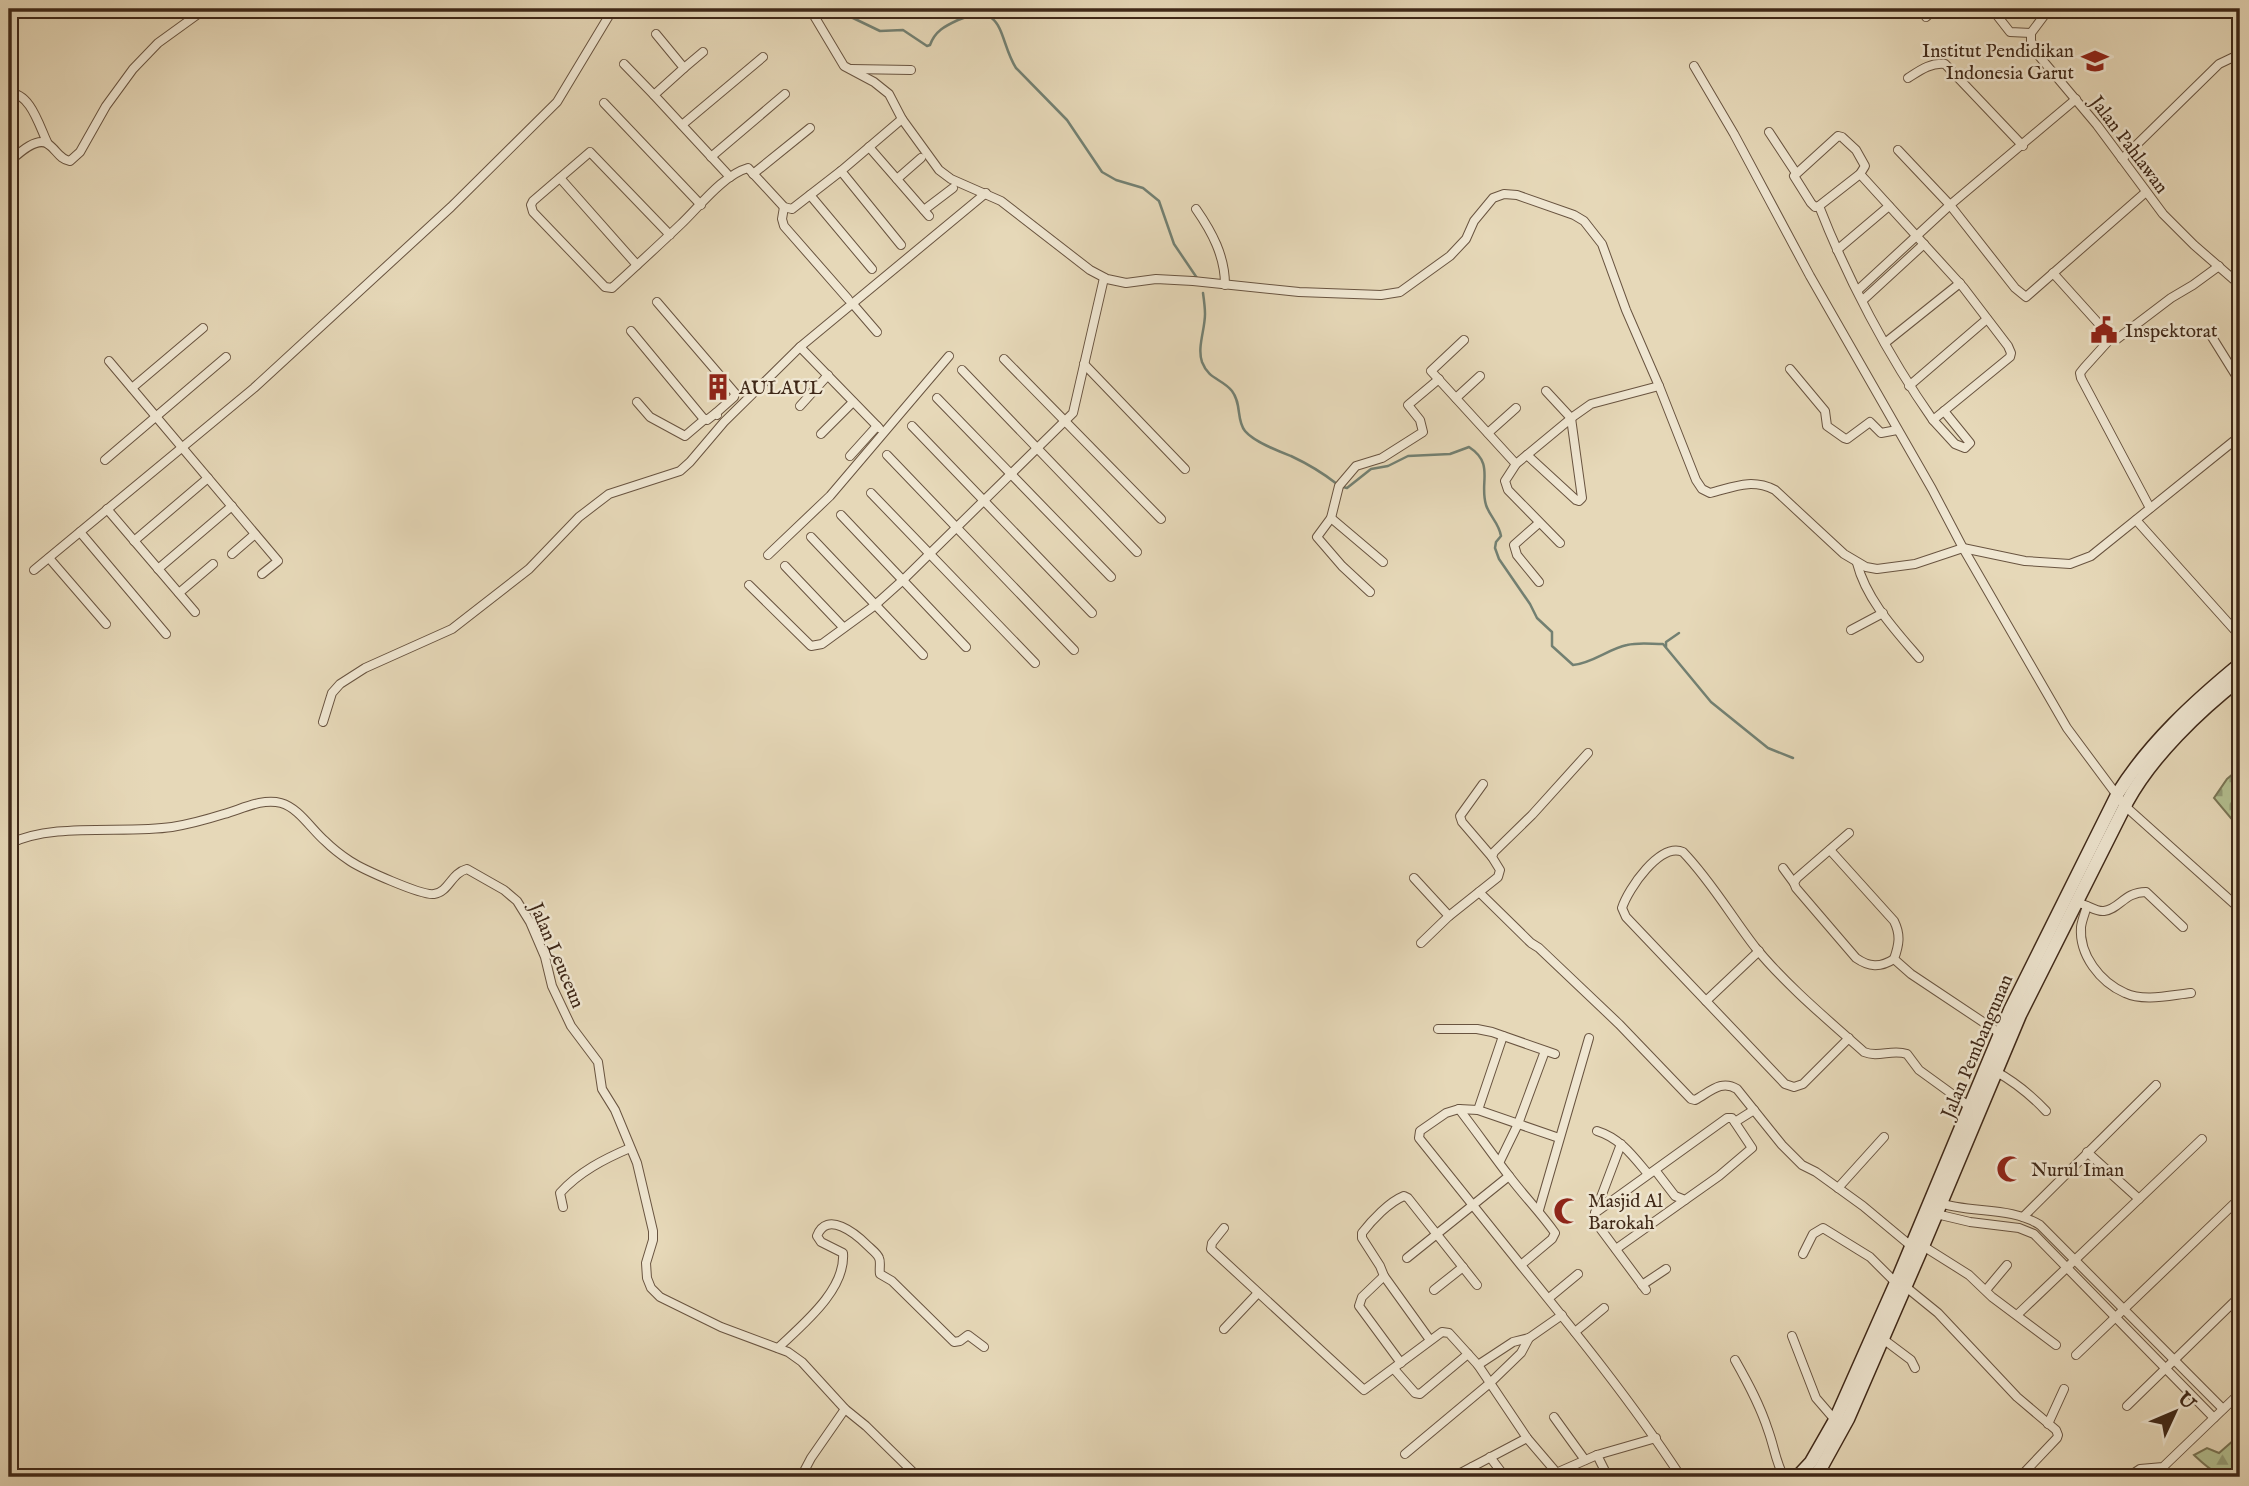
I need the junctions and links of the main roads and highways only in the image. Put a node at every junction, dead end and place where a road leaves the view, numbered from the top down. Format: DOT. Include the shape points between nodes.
graph roads {
  1 [pos="2240,664"];
  2 [pos="2240,679"];
  3 [pos="2121,801"];
  4 [pos="2005,1037"];
  5 [pos="1933,1207"];
  6 [pos="1901,1285"];
  7 [pos="1797,1477"];
  8 [pos="1814,1477"];
  1 -- 3 [label="main road, Jalan Pembangunan" via="2200,697 2134,767"];
  2 -- 3 [label="main road, Jalan Pembangunan" via="2207,705"];
  3 -- 4 [label="main road, Jalan Pembangunan"];
  3 -- 4 [label="main road, Jalan Pembangunan" via="2081,903"];
  4 -- 5 [label="main road, Jalan Pembangunan" via="1970,1107"];
  4 -- 5 [label="main road, Jalan Pembangunan" via="1995,1071"];
  5 -- 6 [label="main road, Jalan Pembangunan"];
  6 -- 7 [label="main road, Jalan Pembangunan" via="1835,1420"];
  6 -- 8 [label="main road, Jalan Pembangunan" via="1848,1419"];
}
